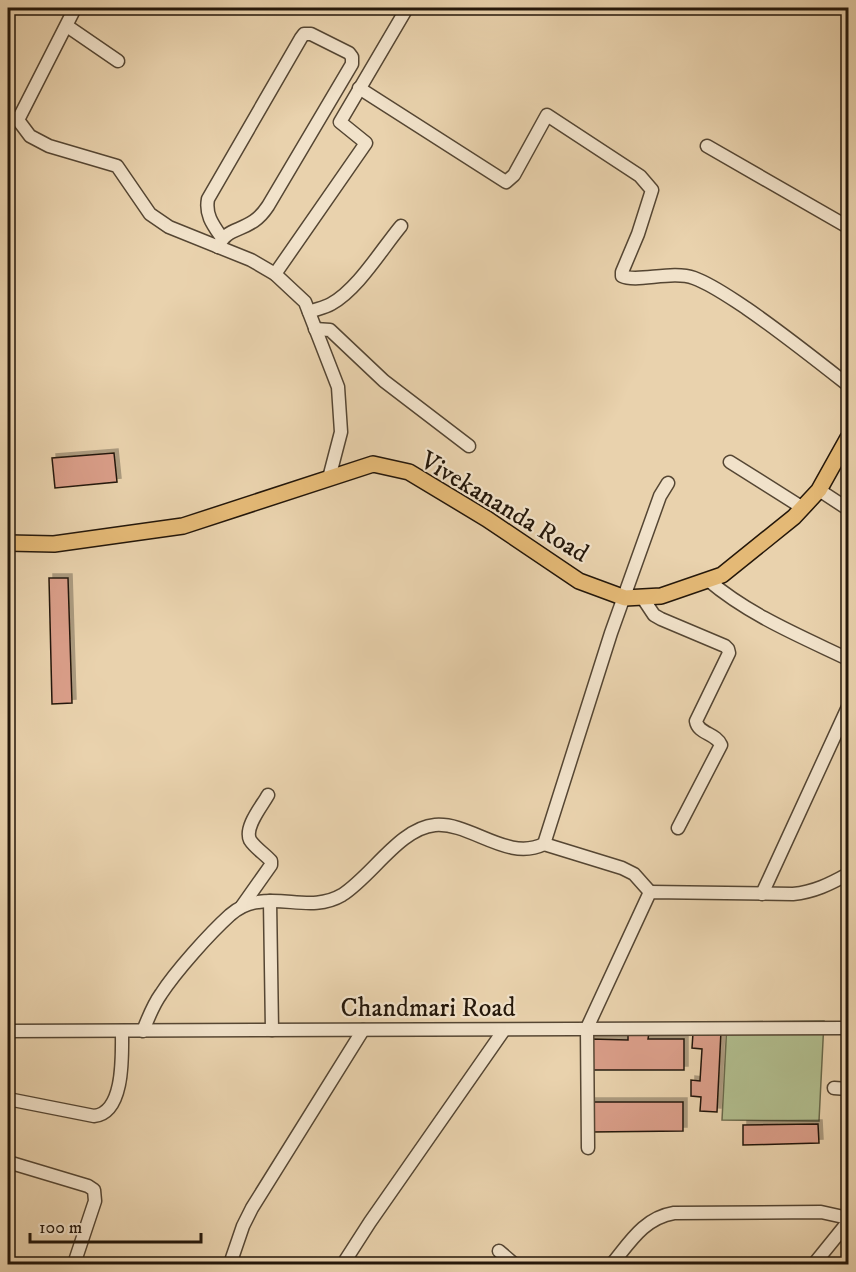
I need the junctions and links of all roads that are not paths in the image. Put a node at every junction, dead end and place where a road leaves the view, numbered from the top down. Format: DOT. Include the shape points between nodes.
graph roads {
  1 [pos="75,8"];
  2 [pos="407,8"];
  3 [pos="67,26"];
  4 [pos="118,61"];
  5 [pos="359,88"];
  6 [pos="13,118"];
  7 [pos="707,146"];
  8 [pos="401,226"];
  9 [pos="849,227"];
  10 [pos="220,243"];
  11 [pos="275,274"];
  12 [pos="309,312"];
  13 [pos="315,328"];
  14 [pos="849,385"];
  15 [pos="848,441"];
  16 [pos="469,446"];
  17 [pos="730,462"];
  18 [pos="329,478"];
  19 [pos="668,483"];
  20 [pos="819,490"];
  21 [pos="803,507"];
  22 [pos="849,509"];
  23 [pos="8,543"];
  24 [pos="708,580"];
  25 [pos="642,597"];
  26 [pos="625,598"];
  27 [pos="849,659"];
  28 [pos="849,706"];
  29 [pos="268,795"];
  30 [pos="678,828"];
  31 [pos="544,844"];
  32 [pos="849,874"];
  33 [pos="650,892"];
  34 [pos="762,894"];
  35 [pos="270,901"];
  36 [pos="243,906"];
  37 [pos="587,1028"];
  38 [pos="849,1028"];
  39 [pos="272,1030"];
  40 [pos="363,1030"];
  41 [pos="504,1030"];
  42 [pos="8,1031"];
  43 [pos="122,1031"];
  44 [pos="143,1031"];
  45 [pos="834,1088"];
  46 [pos="849,1089"];
  47 [pos="8,1099"];
  48 [pos="588,1148"];
  49 [pos="8,1162"];
  50 [pos="849,1220"];
  51 [pos="499,1251"];
  52 [pos="74,1264"];
  53 [pos="230,1264"];
  54 [pos="343,1264"];
  55 [pos="514,1264"];
  56 [pos="612,1264"];
  57 [pos="814,1264"];
  1 -- 3 [label="street"];
  2 -- 5 [label="street"];
  3 -- 4 [label="street"];
  3 -- 6 [label="street"];
  5 -- 11 [label="street" via="340,122 366,143"];
  5 -- 14 [label="street" via="506,182 514,175 547,115 640,176 652,190 622,276 673,274 714,286 782,332"];
  6 -- 10 [label="street" via="30,136 49,146 117,166 150,214 169,226"];
  7 -- 9 [label="street"];
  8 -- 12 [label="street" via="342,297"];
  10 -- 10 [label="street" via="228,232 253,222 268,206 352,64 349,53 311,34 301,38 208,199 206,209"];
  10 -- 11 [label="street"];
  11 -- 12 [label="street" via="305,302"];
  12 -- 13 [label="street"];
  13 -- 16 [label="street" via="330,330 384,381"];
  13 -- 18 [label="street" via="338,387 341,432"];
  15 -- 20 [label="main road, Vivekananda Road"];
  17 -- 21 [label="street"];
  18 -- 23 [label="main road, Vivekananda Road" via="183,526 54,544"];
  18 -- 26 [label="main road, Vivekananda Road" via="373,464 409,472 579,581"];
  19 -- 26 [label="street"];
  20 -- 21 [label="main road, Vivekananda Road"];
  20 -- 22 [label="street"];
  21 -- 24 [label="main road, Vivekananda Road" via="722,575"];
  24 -- 25 [label="main road, Vivekananda Road" via="661,596"];
  24 -- 27 [label="street" via="750,611"];
  25 -- 26 [label="main road, Vivekananda Road"];
  25 -- 30 [label="street" via="654,615 724,646 729,653 696,721 699,729 721,745"];
  26 -- 31 [label="street"];
  28 -- 34 [label="street"];
  29 -- 36 [label="street" via="249,835 271,865"];
  31 -- 33 [label="street" via="634,874"];
  31 -- 35 [label="street" via="521,849 453,828 425,826 340,896 322,903"];
  32 -- 34 [label="street" via="807,893"];
  33 -- 34 [label="street"];
  33 -- 37 [label="street"];
  35 -- 36 [label="street"];
  35 -- 39 [label="street"];
  36 -- 44 [label="street" via="230,915 161,994"];
  37 -- 38 [label="street, Chandmari Road"];
  37 -- 41 [label="street, Chandmari Road"];
  37 -- 48 [label="street"];
  39 -- 40 [label="street, Chandmari Road"];
  39 -- 44 [label="street, Chandmari Road"];
  40 -- 41 [label="street, Chandmari Road"];
  40 -- 53 [label="street" via="252,1208"];
  41 -- 54 [label="street"];
  42 -- 43 [label="street, Chandmari Road"];
  43 -- 44 [label="street, Chandmari Road"];
  43 -- 47 [label="street" via="118,1089 107,1112 94,1116"];
  45 -- 46 [label="street"];
  49 -- 52 [label="street" via="94,1190 95,1201"];
  50 -- 56 [label="street" via="821,1212 661,1215 634,1235"];
  50 -- 57 [label="street"];
  51 -- 55 [label="street"];
}
